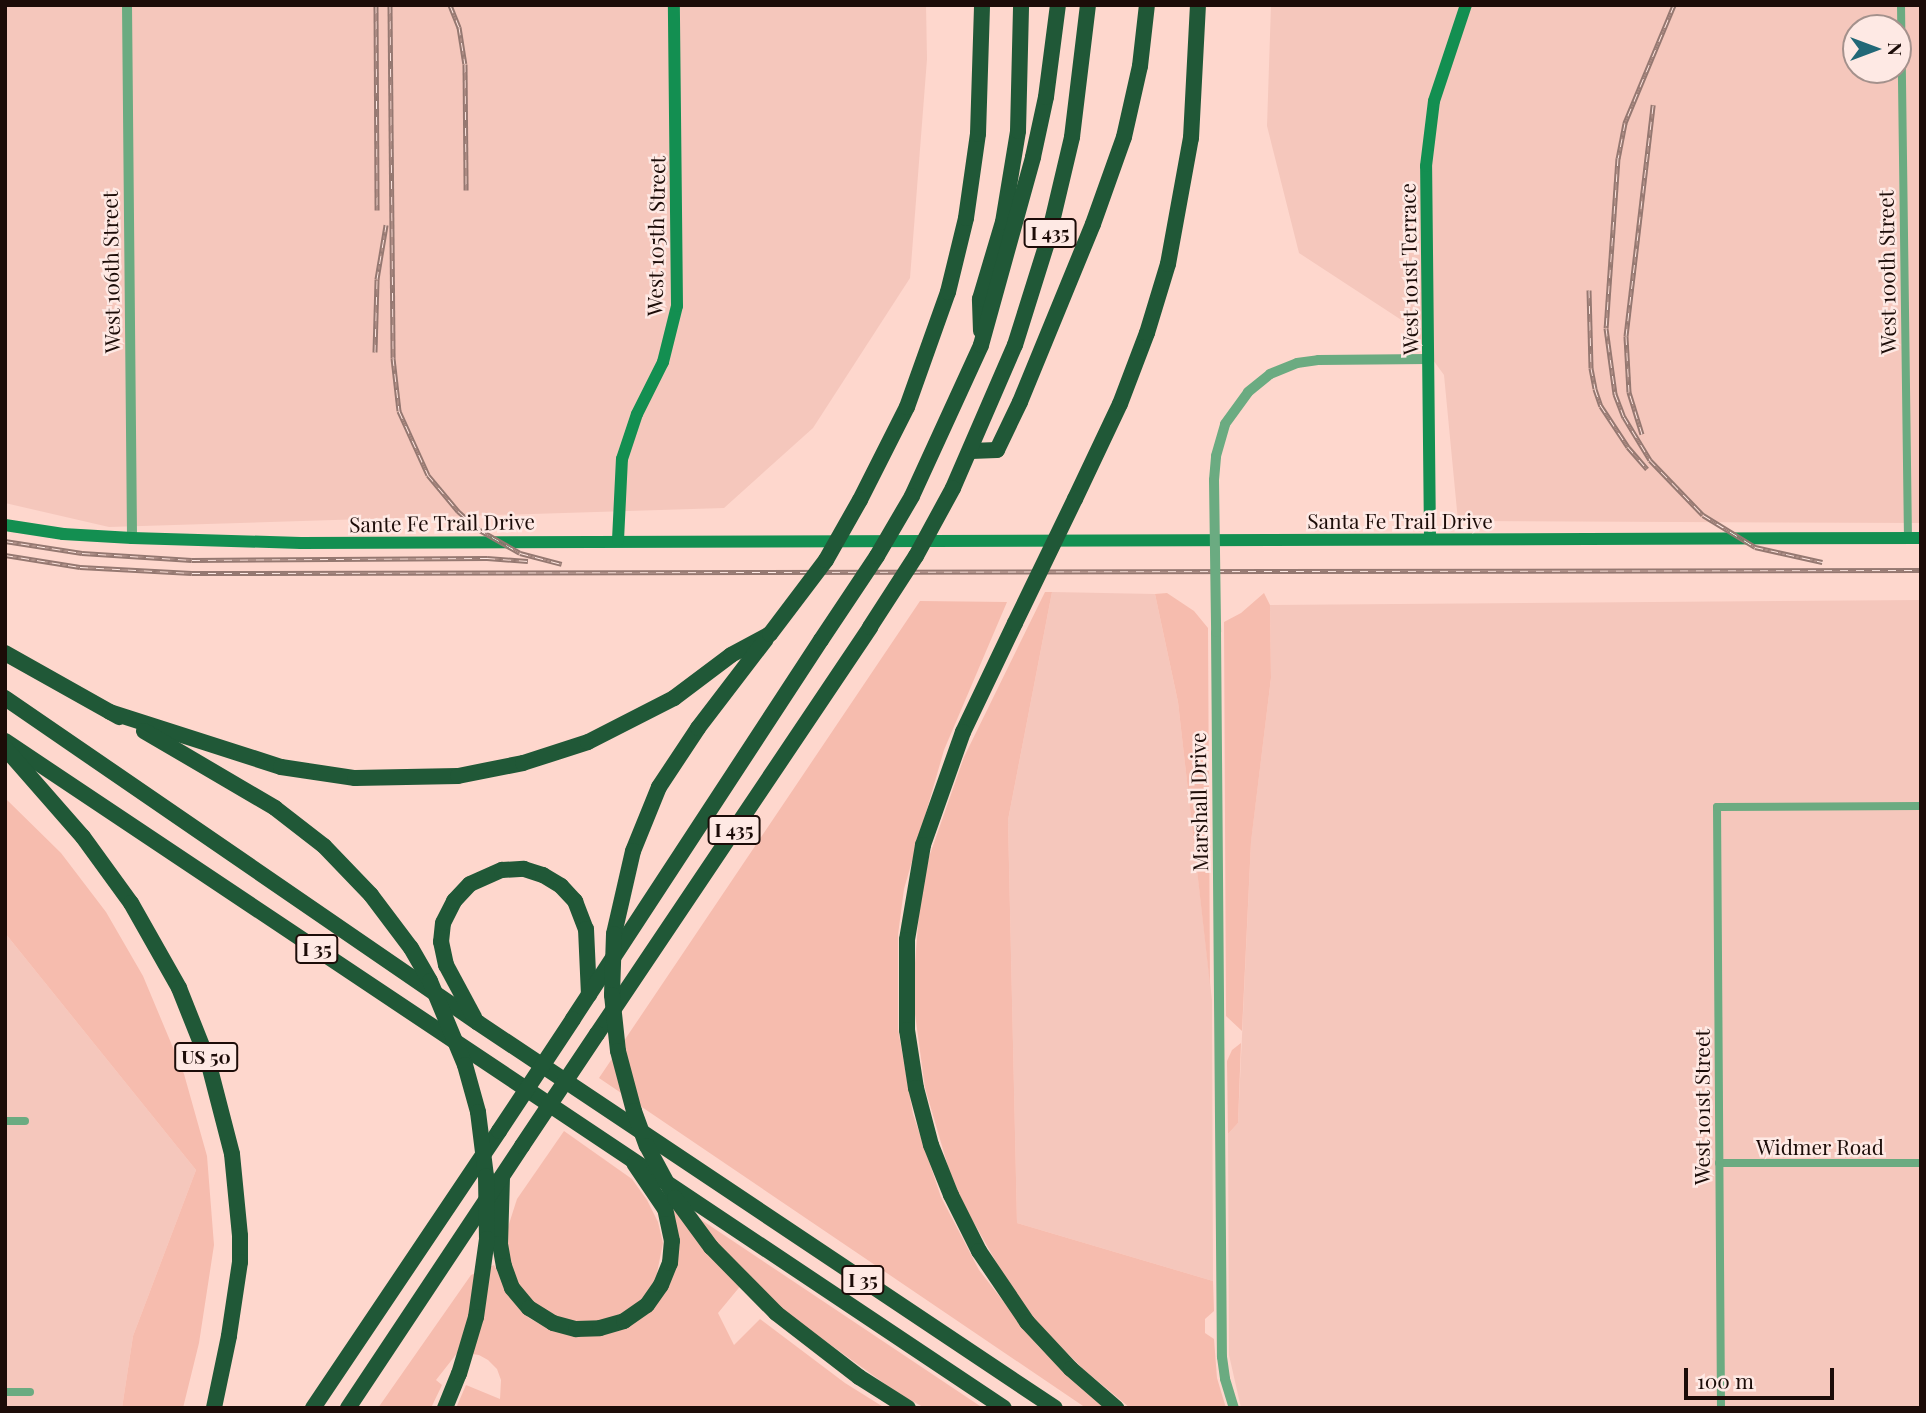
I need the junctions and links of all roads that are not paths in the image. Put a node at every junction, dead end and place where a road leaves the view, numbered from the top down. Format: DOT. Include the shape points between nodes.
graph roads {
  1 [pos="127,5"];
  2 [pos="674,5"];
  3 [pos="982,5"];
  4 [pos="1021,5"];
  5 [pos="1058,5"];
  6 [pos="1088,5"];
  7 [pos="1147,5"];
  8 [pos="1198,5"];
  9 [pos="1466,5"];
  10 [pos="1901,5"];
  11 [pos="981,345"];
  12 [pos="1428,359"];
  13 [pos="971,451"];
  14 [pos="5,525"];
  15 [pos="132,538"];
  16 [pos="1430,538"];
  17 [pos="1914,538"];
  18 [pos="618,540"];
  19 [pos="880,541"];
  20 [pos="770,634"];
  21 [pos="5,653"];
  22 [pos="5,698"];
  23 [pos="110,712"];
  24 [pos="5,741"];
  25 [pos="5,748"];
  26 [pos="1921,806"];
  27 [pos="589,995"];
  28 [pos="477,1022"];
  29 [pos="5,1121"];
  30 [pos="25,1121"];
  31 [pos="629,1157"];
  32 [pos="1719,1163"];
  33 [pos="1921,1163"];
  34 [pos="502,1177"];
  35 [pos="5,1392"];
  36 [pos="30,1392"];
  37 [pos="214,1408"];
  38 [pos="313,1408"];
  39 [pos="348,1408"];
  40 [pos="445,1408"];
  41 [pos="908,1408"];
  42 [pos="1004,1408"];
  43 [pos="1055,1408"];
  44 [pos="1116,1408"];
  45 [pos="1234,1408"];
  46 [pos="1721,1408"];
  1 -- 15 [label="street, West 106th Street"];
  2 -- 18 [label="main road, West 105th Street" via="677,306 663,362 622,458"];
  3 -- 20 [label="highway, bridge" via="978,134 966,218 948,292 907,407 860,500 825,560"];
  4 -- 11 [label="highway" via="1018,131 1003,222 980,299"];
  5 -- 11 [label="highway, I 435" via="1033,158"];
  6 -- 13 [label="highway, I 435" via="1062,188 1015,345"];
  7 -- 13 [label="highway" via="1133,101 1107,188 997,450"];
  8 -- 44 [label="highway, bridge" via="1191,138 1168,264 1120,404 963,732 923,845 907,940 907,1030 916,1088 951,1195 979,1251 1027,1322"];
  9 -- 12 [label="main road, West 101st Terrace" via="1442,73 1429,135"];
  10 -- 17 [label="street, West 100th Street"];
  11 -- 27 [label="highway, I 435, bridge" via="912,496 877,556"];
  12 -- 16 [label="main road, West 101st Terrace"];
  12 -- 45 [label="street, Marshall Drive, bridge" via="1318,360 1270,374 1248,392 1225,424 1216,456 1222,1343 1225,1379"];
  13 -- 34 [label="highway, I 435, bridge" via="899,584"];
  14 -- 15 [label="main road, Sante Fe Trail Drive"];
  15 -- 18 [label="main road, Sante Fe Trail Drive" via="301,543"];
  16 -- 17 [label="main road, Santa Fe Trail Drive"];
  16 -- 19 [label="main road, Santa Fe Trail Drive"];
  18 -- 19 [label="main road, Sante Fe Trail Drive"];
  20 -- 23 [label="highway" via="731,655 674,698 588,742 523,763 458,776 365,779 281,767"];
  20 -- 41 [label="highway, bridge" via="659,787 633,851 614,934 612,995 618,1051 638,1123 675,1198 711,1247 776,1313"];
  21 -- 23 [label="highway"];
  22 -- 28 [label="highway, I 35"];
  23 -- 40 [label="highway, bridge" via="275,808 324,846 371,895 430,981 466,1065 486,1176 487,1239 476,1317"];
  24 -- 31 [label="highway, I 35"];
  25 -- 37 [label="highway, US 50" via="83,837 131,903 179,988 208,1061 232,1154 240,1236 229,1336"];
  26 -- 32 [label="street, West 101st Street" via="1717,807"];
  27 -- 28 [label="highway" via="586,929 575,901 542,875 513,869 492,872 461,892 447,912 442,933 446,965"];
  27 -- 38 [label="highway, I 435, bridge"];
  28 -- 43 [label="highway, I 35"];
  29 -- 30 [label="street"];
  31 -- 34 [label="highway" via="665,1209 672,1241 670,1263 662,1285 646,1305 624,1321 600,1328 553,1324 529,1308 512,1288 500,1244"];
  31 -- 42 [label="highway, I 35"];
  32 -- 33 [label="street, Widmer Road"];
  32 -- 46 [label="street, West 101st Street"];
  34 -- 39 [label="highway, I 435"];
  35 -- 36 [label="street"];
}
